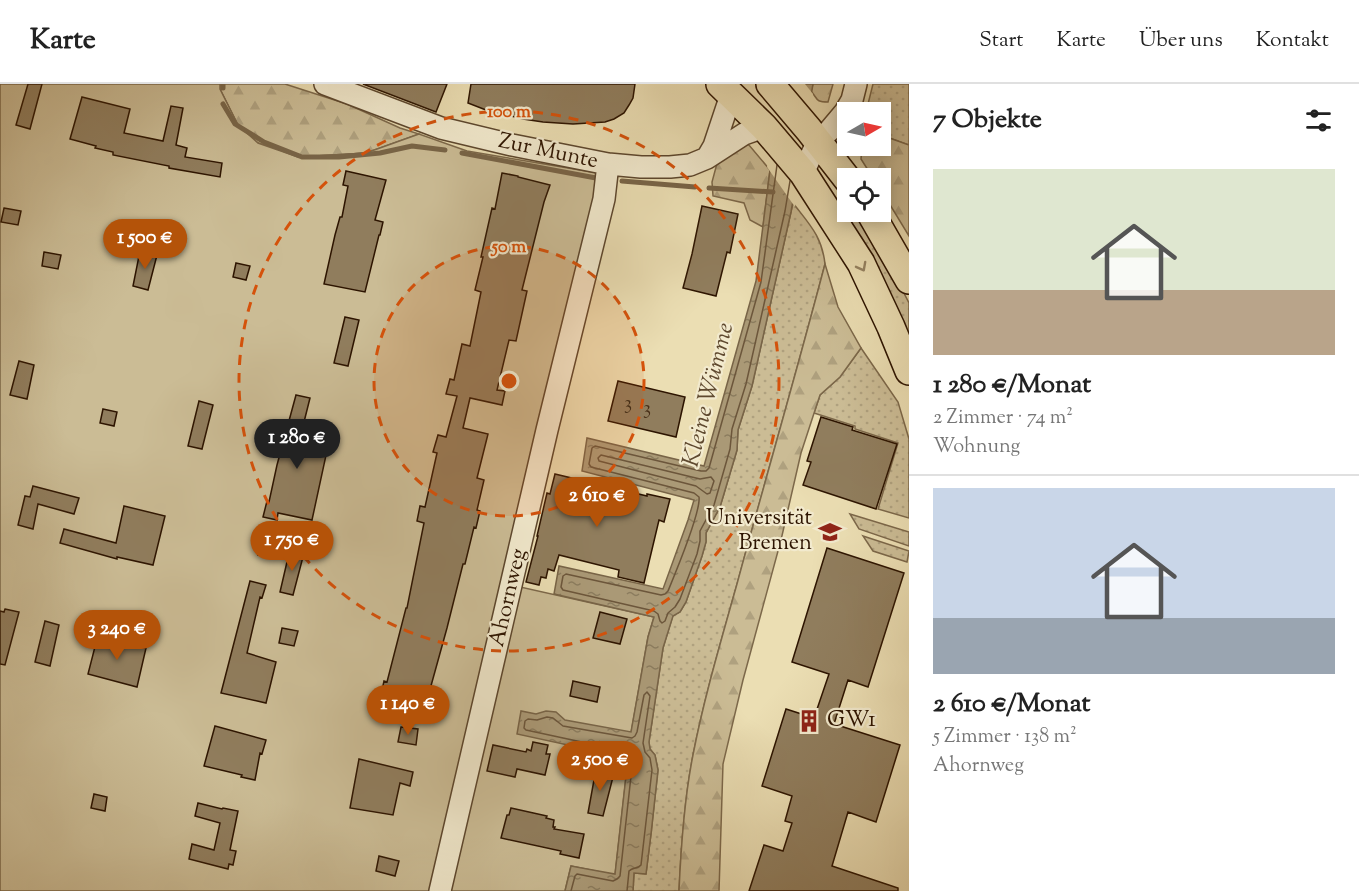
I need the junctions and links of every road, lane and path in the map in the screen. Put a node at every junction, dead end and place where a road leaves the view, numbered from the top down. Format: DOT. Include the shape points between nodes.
graph roads {
  1 [pos="325,84"];
  2 [pos="770,84"];
  3 [pos="856,84"];
  4 [pos="725,90"];
  5 [pos="764,127"];
  6 [pos="814,136"];
  7 [pos="707,158"];
  8 [pos="608,164"];
  9 [pos="839,168"];
  10 [pos="803,172"];
  11 [pos="876,222"];
  12 [pos="909,280"];
  13 [pos="909,371"];
  14 [pos="440,891"];
  1 -- 8 [label="street, Zur Munte" via="441,128"];
  2 -- 6 [label="main road"];
  3 -- 6 [label="street" via="845,112 829,131"];
  4 -- 5 [label="main road"];
  4 -- 7 [label="street" via="714,146"];
  5 -- 7 [label="street, Zur Munte" via="744,134"];
  5 -- 10 [label="main road"];
  6 -- 9 [label="main road"];
  6 -- 10 [label="street"];
  7 -- 8 [label="street, Zur Munte" via="670,167"];
  8 -- 14 [label="street, Ahornweg" via="604,199"];
  10 -- 13 [label="main road, one-way" via="861,263"];
  11 -- 12 [label="main road"];
}
